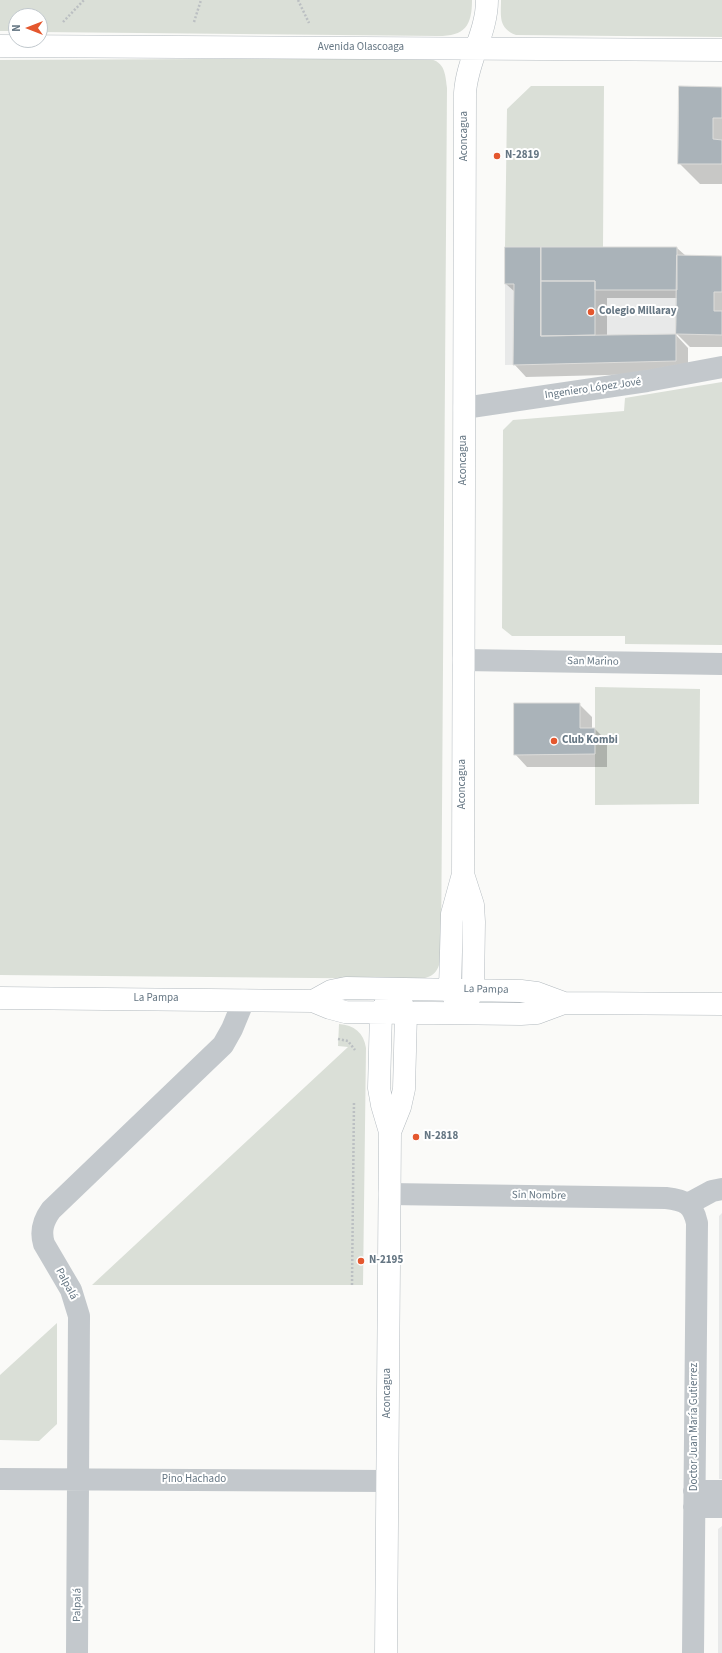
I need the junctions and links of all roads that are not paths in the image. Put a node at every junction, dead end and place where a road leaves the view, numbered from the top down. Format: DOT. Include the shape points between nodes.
graph roads {
  1 [pos="487,0"];
  2 [pos="0,46"];
  3 [pos="476,48"];
  4 [pos="722,50"];
  5 [pos="722,367"];
  6 [pos="464,408"];
  7 [pos="463,660"];
  8 [pos="722,664"];
  9 [pos="463,874"];
  10 [pos="394,989"];
  11 [pos="450,990"];
  12 [pos="473,990"];
  13 [pos="0,998"];
  14 [pos="244,1000"];
  15 [pos="313,1000"];
  16 [pos="564,1003"];
  17 [pos="722,1004"];
  18 [pos="380,1012"];
  19 [pos="406,1013"];
  20 [pos="462,1013"];
  21 [pos="390,1132"];
  22 [pos="722,1189"];
  23 [pos="389,1194"];
  24 [pos="688,1204"];
  25 [pos="0,1479"];
  26 [pos="79,1479"];
  27 [pos="387,1481"];
  28 [pos="722,1491"];
  29 [pos="694,1499"];
  30 [pos="722,1507"];
  31 [pos="77,1653"];
  32 [pos="386,1653"];
  33 [pos="693,1653"];
  1 -- 3 [label="street, Aconcagua" via="484,26"];
  2 -- 3 [label="street, Avenida Olascoaga"];
  3 -- 4 [label="street, Avenida Olascoaga"];
  3 -- 6 [label="street, Aconcagua" via="466,78 465,93"];
  5 -- 6 [label="street, Ingeniero López Jové" via="655,380"];
  6 -- 7 [label="street, Aconcagua"];
  7 -- 8 [label="street, San Marino"];
  7 -- 9 [label="street, Aconcagua"];
  9 -- 11 [label="street, Aconcagua" via="452,914"];
  9 -- 12 [label="street, Aconcagua" via="474,922"];
  10 -- 11 [label="street, La Pampa"];
  10 -- 15 [label="street, La Pampa" via="339,988"];
  10 -- 18 [label="street"];
  10 -- 19 [label="street, Aconcagua"];
  11 -- 12 [label="street, La Pampa"];
  11 -- 20 [label="street, Aconcagua"];
  12 -- 16 [label="street, La Pampa" via="529,991"];
  12 -- 20 [label="street, Aconcagua"];
  13 -- 14 [label="street, La Pampa"];
  14 -- 15 [label="street, La Pampa"];
  14 -- 26 [label="street, Palpalá" via="228,1036 216,1052 51,1210 44,1220 41,1232 44,1244 71,1290 79,1316"];
  15 -- 18 [label="street, La Pampa" via="336,1010"];
  16 -- 17 [label="street, La Pampa"];
  16 -- 20 [label="street, La Pampa" via="528,1014"];
  18 -- 19 [label="street, La Pampa"];
  18 -- 21 [label="street, Aconcagua" via="379,1088"];
  19 -- 20 [label="street, La Pampa"];
  19 -- 21 [label="street, Aconcagua" via="403,1099"];
  21 -- 23 [label="street, Aconcagua"];
  22 -- 24 [label="street" via="712,1191"];
  23 -- 24 [label="street, Sin Nombre" via="666,1198 678,1199"];
  23 -- 27 [label="street, Aconcagua"];
  24 -- 29 [label="street, Doctor Juan María Gutierrez" via="695,1212 697,1224"];
  25 -- 26 [label="street, Pino Hachado"];
  26 -- 27 [label="street, Pino Hachado"];
  26 -- 31 [label="street, Palpalá"];
  27 -- 32 [label="street, Aconcagua"];
  28 -- 29 [label="street"];
  29 -- 30 [label="street"];
  29 -- 33 [label="street, Doctor Juan María Gutierrez"];
}
